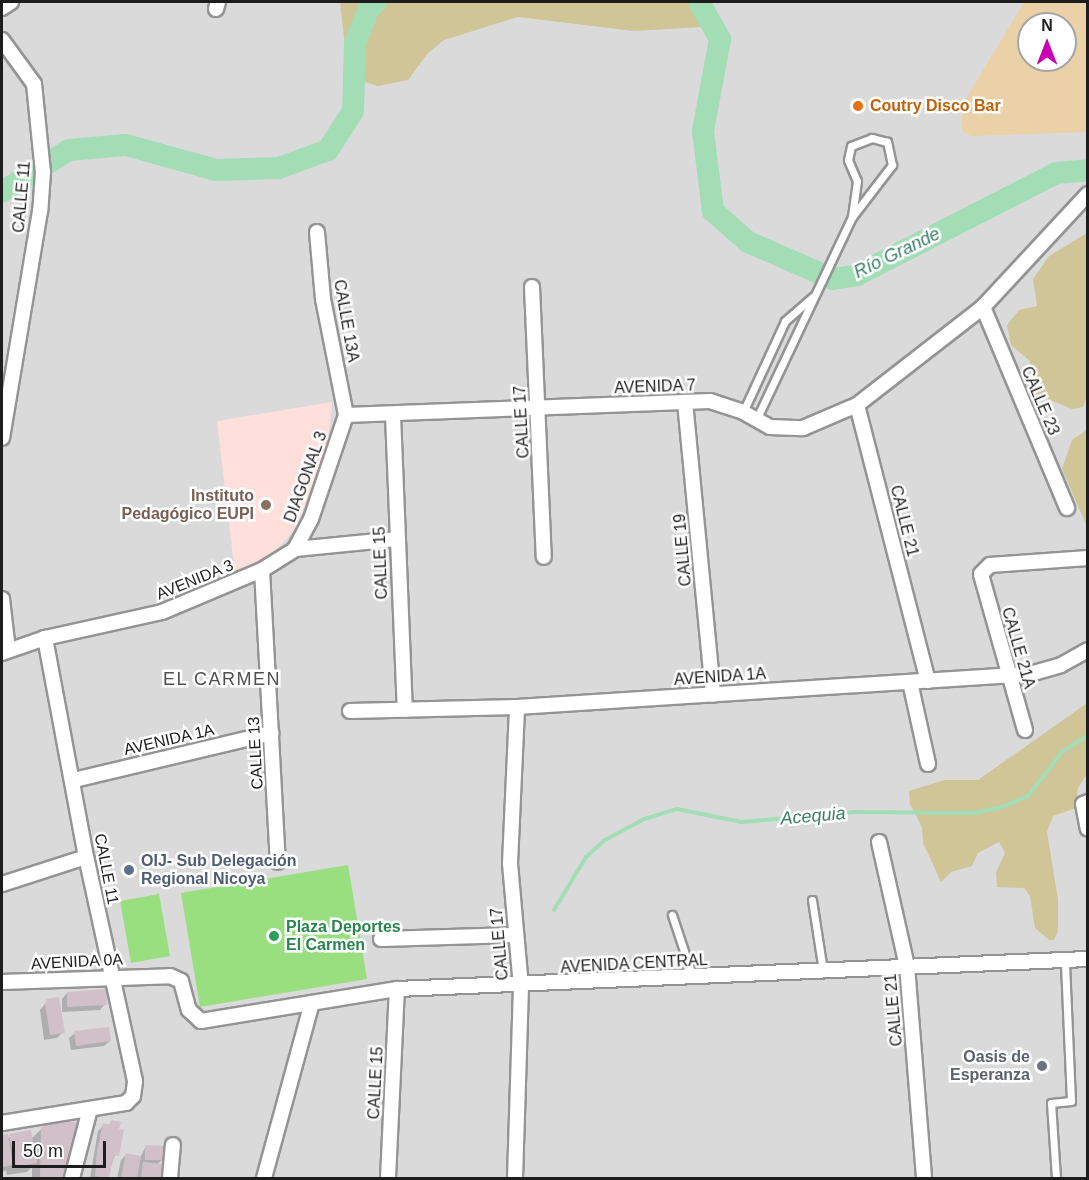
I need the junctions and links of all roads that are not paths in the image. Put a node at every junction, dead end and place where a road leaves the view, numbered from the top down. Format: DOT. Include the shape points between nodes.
graph roads {
  1 [pos="11,2"];
  2 [pos="2,8"];
  3 [pos="2,40"];
  4 [pos="1088,194"];
  5 [pos="852,217"];
  6 [pos="317,232"];
  7 [pos="532,286"];
  8 [pos="815,296"];
  9 [pos="983,307"];
  10 [pos="685,402"];
  11 [pos="857,405"];
  12 [pos="538,408"];
  13 [pos="743,412"];
  14 [pos="393,415"];
  15 [pos="346,416"];
  16 [pos="756,420"];
  17 [pos="2,438"];
  18 [pos="1066,508"];
  19 [pos="397,539"];
  20 [pos="295,549"];
  21 [pos="544,557"];
  22 [pos="1088,558"];
  23 [pos="262,570"];
  24 [pos="2,599"];
  25 [pos="45,638"];
  26 [pos="1088,650"];
  27 [pos="5,652"];
  28 [pos="1008,675"];
  29 [pos="928,681"];
  30 [pos="910,682"];
  31 [pos="713,694"];
  32 [pos="517,707"];
  33 [pos="405,710"];
  34 [pos="350,711"];
  35 [pos="1024,730"];
  36 [pos="271,733"];
  37 [pos="928,764"];
  38 [pos="74,780"];
  39 [pos="1086,799"];
  40 [pos="1088,829"];
  41 [pos="879,842"];
  42 [pos="86,857"];
  43 [pos="278,862"];
  44 [pos="2,884"];
  45 [pos="812,900"];
  46 [pos="672,915"];
  47 [pos="516,934"];
  48 [pos="381,939"];
  49 [pos="1088,959"];
  50 [pos="1065,961"];
  51 [pos="907,966"];
  52 [pos="823,971"];
  53 [pos="111,978"];
  54 [pos="693,978"];
  55 [pos="2,982"];
  56 [pos="521,987"];
  57 [pos="398,989"];
  58 [pos="312,1003"];
  59 [pos="189,1010"];
  60 [pos="90,1109"];
  61 [pos="2,1123"];
  62 [pos="173,1145"];
  63 [pos="72,1179"];
  64 [pos="170,1179"];
  65 [pos="264,1179"];
  66 [pos="388,1179"];
  67 [pos="515,1179"];
  68 [pos="924,1179"];
  69 [pos="1056,1179"];
  1 -- 2 [label="street"];
  3 -- 17 [label="street, CALLE 11" via="34,84 42,141 40,211"];
  4 -- 9 [label="street, AVENIDA 7"];
  5 -- 5 [label="lane" via="857,181 848,160 851,146 872,138 887,142 892,165"];
  5 -- 8 [label="lane"];
  6 -- 15 [label="street, CALLE 13A" via="323,299"];
  7 -- 12 [label="street, CALLE 17"];
  8 -- 13 [label="lane" via="785,321"];
  8 -- 16 [label="lane"];
  9 -- 11 [label="street, AVENIDA 7"];
  9 -- 18 [label="street, CALLE 23"];
  10 -- 12 [label="street, AVENIDA 7"];
  10 -- 13 [label="street, AVENIDA 7" via="710,401"];
  10 -- 31 [label="street, CALLE 19"];
  11 -- 16 [label="street, AVENIDA 7" via="803,428 784,430"];
  11 -- 29 [label="street, CALLE 21"];
  12 -- 14 [label="street, AVENIDA 7"];
  12 -- 21 [label="street, CALLE 17"];
  13 -- 16 [label="street, AVENIDA 7"];
  14 -- 15 [label="street, AVENIDA 7"];
  14 -- 19 [label="street, CALLE 15"];
  15 -- 20 [label="street, DIAGONAL 3" via="311,519"];
  19 -- 20 [label="street, AVENIDA 3"];
  19 -- 33 [label="street, CALLE 15"];
  20 -- 23 [label="street, AVENIDA 3"];
  22 -- 28 [label="street, CALLE 21A" via="990,565 981,574"];
  23 -- 25 [label="street, AVENIDA 3" via="162,612"];
  23 -- 36 [label="street, CALLE 13"];
  24 -- 27 [label="street"];
  25 -- 27 [label="street, AVENIDA 3"];
  25 -- 38 [label="street, CALLE 11"];
  26 -- 28 [label="street, AVENIDA 1A" via="1061,665"];
  28 -- 29 [label="street, AVENIDA 1A"];
  28 -- 35 [label="street, CALLE 21A"];
  29 -- 30 [label="street, AVENIDA 1A"];
  30 -- 31 [label="street, AVENIDA 1A"];
  30 -- 37 [label="street"];
  31 -- 32 [label="street, AVENIDA 1A"];
  32 -- 33 [label="street, AVENIDA 1A"];
  32 -- 47 [label="street, CALLE 17" via="510,863"];
  33 -- 34 [label="street, AVENIDA 1A"];
  36 -- 38 [label="street, AVENIDA 1A"];
  36 -- 43 [label="street, CALLE 13"];
  38 -- 42 [label="street, CALLE 11"];
  39 -- 40 [label="street"];
  41 -- 51 [label="street, CALLE 21"];
  42 -- 44 [label="street"];
  42 -- 53 [label="street, CALLE 11"];
  45 -- 52 [label="lane"];
  46 -- 54 [label="lane"];
  47 -- 48 [label="street"];
  47 -- 56 [label="street, CALLE 17"];
  49 -- 50 [label="street, AVENIDA CENTRAL"];
  50 -- 51 [label="street, AVENIDA CENTRAL"];
  50 -- 69 [label="lane" via="1071,1101 1051,1103"];
  51 -- 52 [label="street, AVENIDA CENTRAL"];
  51 -- 68 [label="street, CALLE 21"];
  52 -- 54 [label="street, AVENIDA CENTRAL"];
  53 -- 55 [label="street, AVENIDA 0A"];
  53 -- 59 [label="street, AVENIDA 0A" via="155,974 181,981"];
  53 -- 60 [label="street, CALLE 11" via="135,1081 133,1096 126,1103"];
  54 -- 56 [label="street, AVENIDA CENTRAL"];
  56 -- 57 [label="street, AVENIDA CENTRAL"];
  56 -- 67 [label="street, CALLE 17"];
  57 -- 58 [label="street, AVENIDA CENTRAL"];
  57 -- 66 [label="street, CALLE 15"];
  58 -- 59 [label="street, AVENIDA CENTRAL" via="201,1021"];
  58 -- 65 [label="street"];
  60 -- 61 [label="street"];
  60 -- 63 [label="street"];
  62 -- 64 [label="street"];
}
